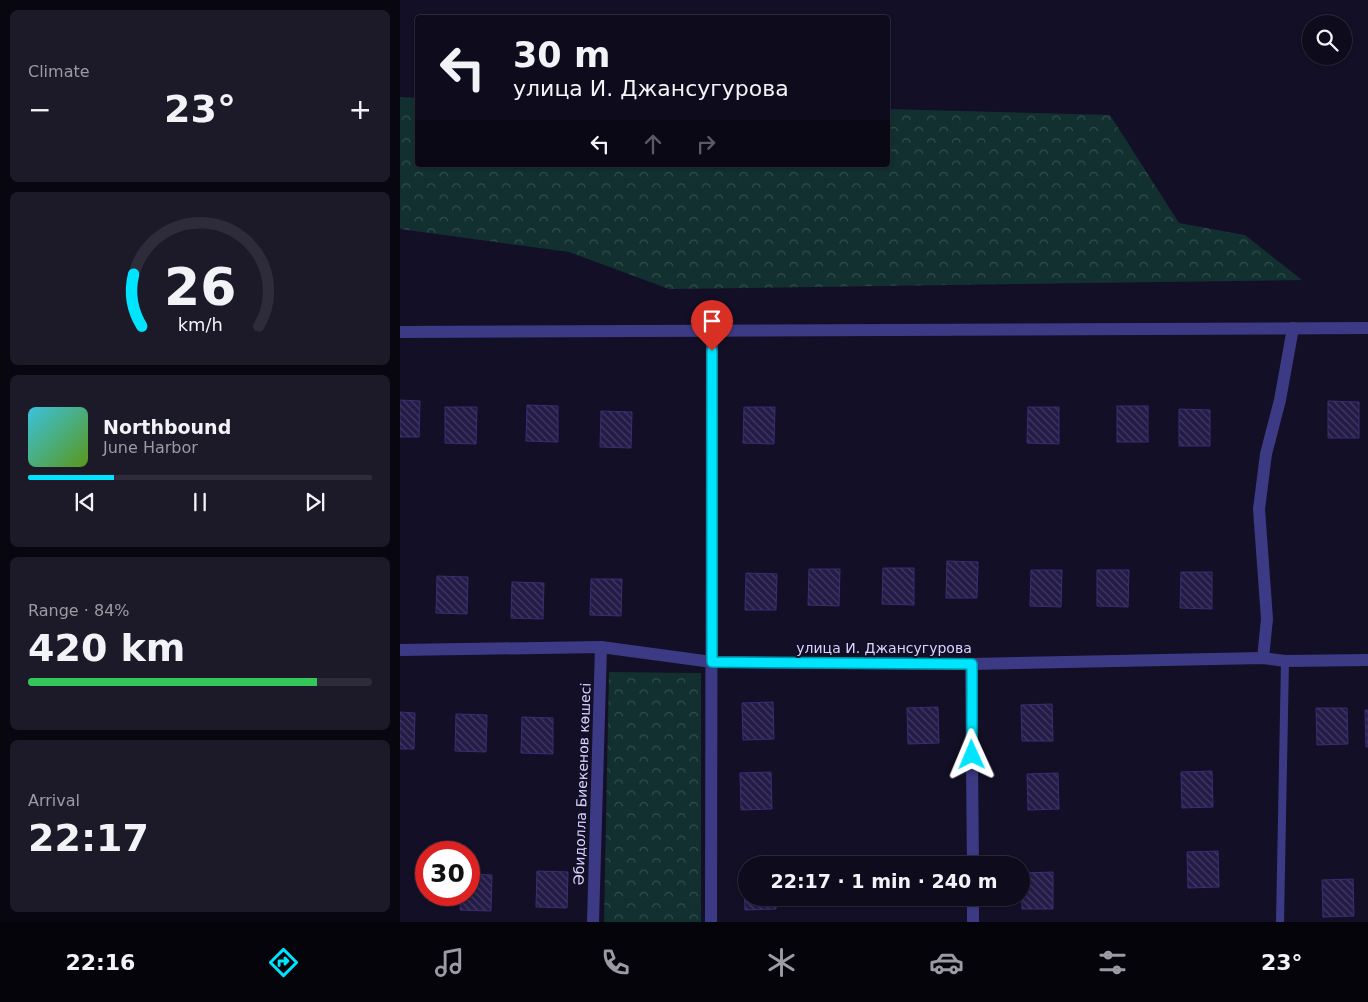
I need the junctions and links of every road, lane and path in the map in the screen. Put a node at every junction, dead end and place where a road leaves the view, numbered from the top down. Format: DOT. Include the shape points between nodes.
graph roads {
  1 [pos="1293,328"];
  2 [pos="1368,328"];
  3 [pos="712,331"];
  4 [pos="400,332"];
  5 [pos="601,647"];
  6 [pos="400,650"];
  7 [pos="1263,658"];
  8 [pos="1285,660"];
  9 [pos="1368,660"];
  10 [pos="712,662"];
  11 [pos="972,664"];
  12 [pos="973,856"];
  13 [pos="973,906"];
  14 [pos="593,922"];
  15 [pos="711,922"];
  16 [pos="974,922"];
  17 [pos="1280,922"];
  1 -- 2 [label="street"];
  1 -- 3 [label="street"];
  1 -- 7 [label="street" via="1266,454 1259,509 1267,619"];
  3 -- 4 [label="street"];
  3 -- 10 [label="street"];
  5 -- 6 [label="street, улица И. Джансугурова"];
  5 -- 10 [label="street, улица И. Джансугурова"];
  5 -- 14 [label="street, Әбидолла Биекенов көшесі"];
  7 -- 8 [label="street, улица И. Джансугурова"];
  7 -- 11 [label="street, улица И. Джансугурова"];
  8 -- 9 [label="street, улица И. Джансугурова"];
  8 -- 17 [label="lane"];
  10 -- 11 [label="street, улица И. Джансугурова"];
  10 -- 15 [label="street"];
  11 -- 12 [label="street"];
  13 -- 16 [label="street"];
}
